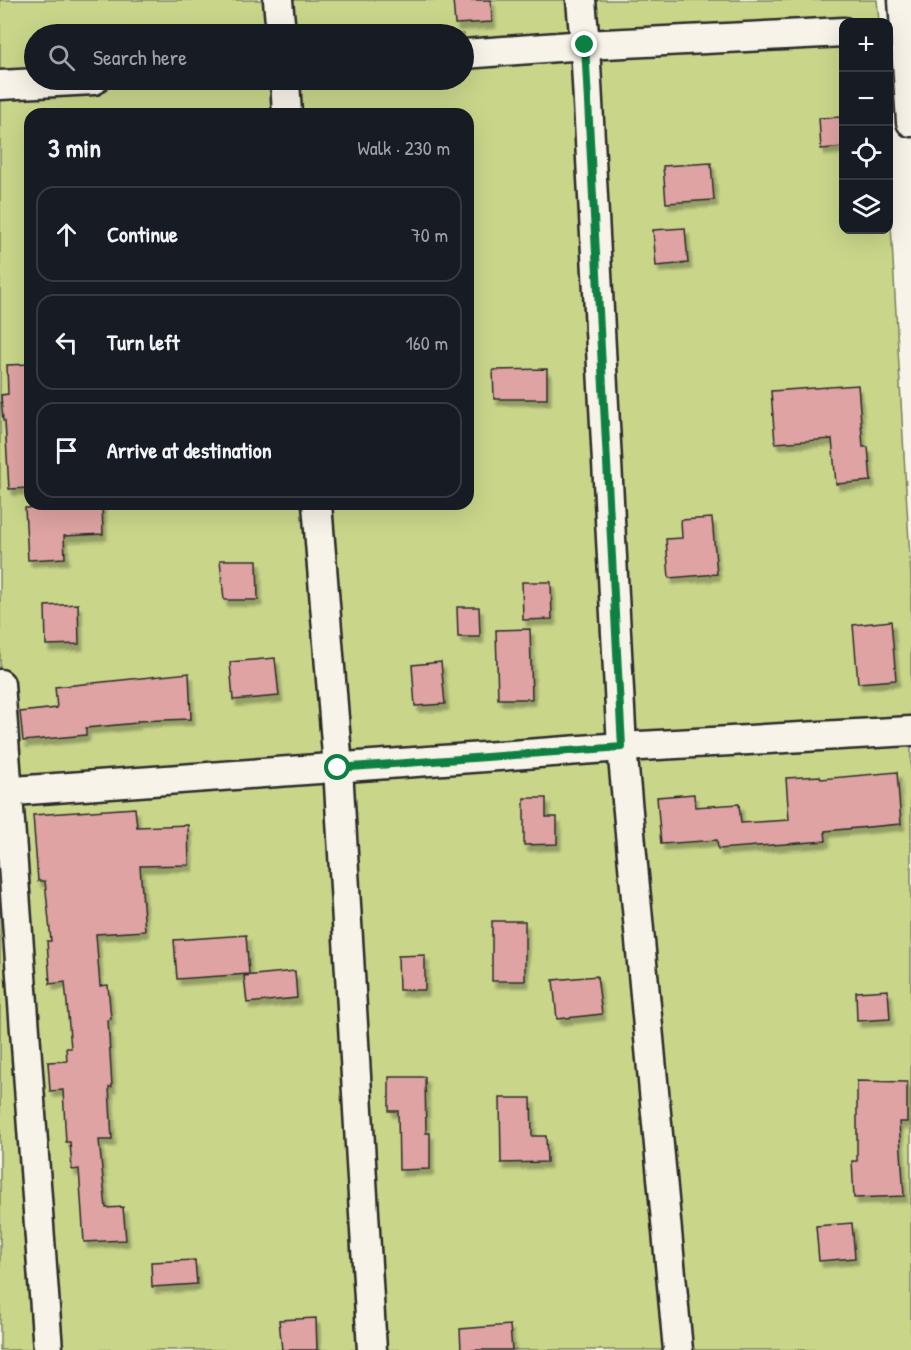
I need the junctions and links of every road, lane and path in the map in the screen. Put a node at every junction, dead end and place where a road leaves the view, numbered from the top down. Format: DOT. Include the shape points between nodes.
graph roads {
  1 [pos="278,0"];
  2 [pos="581,0"];
  3 [pos="903,0"];
  4 [pos="280,24"];
  5 [pos="896,29"];
  6 [pos="839,32"];
  7 [pos="585,45"];
  8 [pos="474,53"];
  9 [pos="24,84"];
  10 [pos="0,85"];
  11 [pos="286,90"];
  12 [pos="287,108"];
  13 [pos="911,122"];
  14 [pos="317,510"];
  15 [pos="0,684"];
  16 [pos="911,731"];
  17 [pos="622,747"];
  18 [pos="338,768"];
  19 [pos="4,792"];
  20 [pos="48,1350"];
  21 [pos="372,1350"];
  22 [pos="678,1350"];
  1 -- 4 [label="street"];
  2 -- 7 [label="street"];
  3 -- 5 [label="street"];
  5 -- 13 [label="street"];
  6 -- 7 [label="street"];
  7 -- 8 [label="street"];
  7 -- 17 [label="street"];
  9 -- 10 [label="street"];
  11 -- 12 [label="street"];
  14 -- 18 [label="street"];
  15 -- 19 [label="street"];
  16 -- 17 [label="street"];
  17 -- 18 [label="street"];
  17 -- 22 [label="street"];
  18 -- 19 [label="street"];
  18 -- 21 [label="street"];
  19 -- 20 [label="street"];
}
